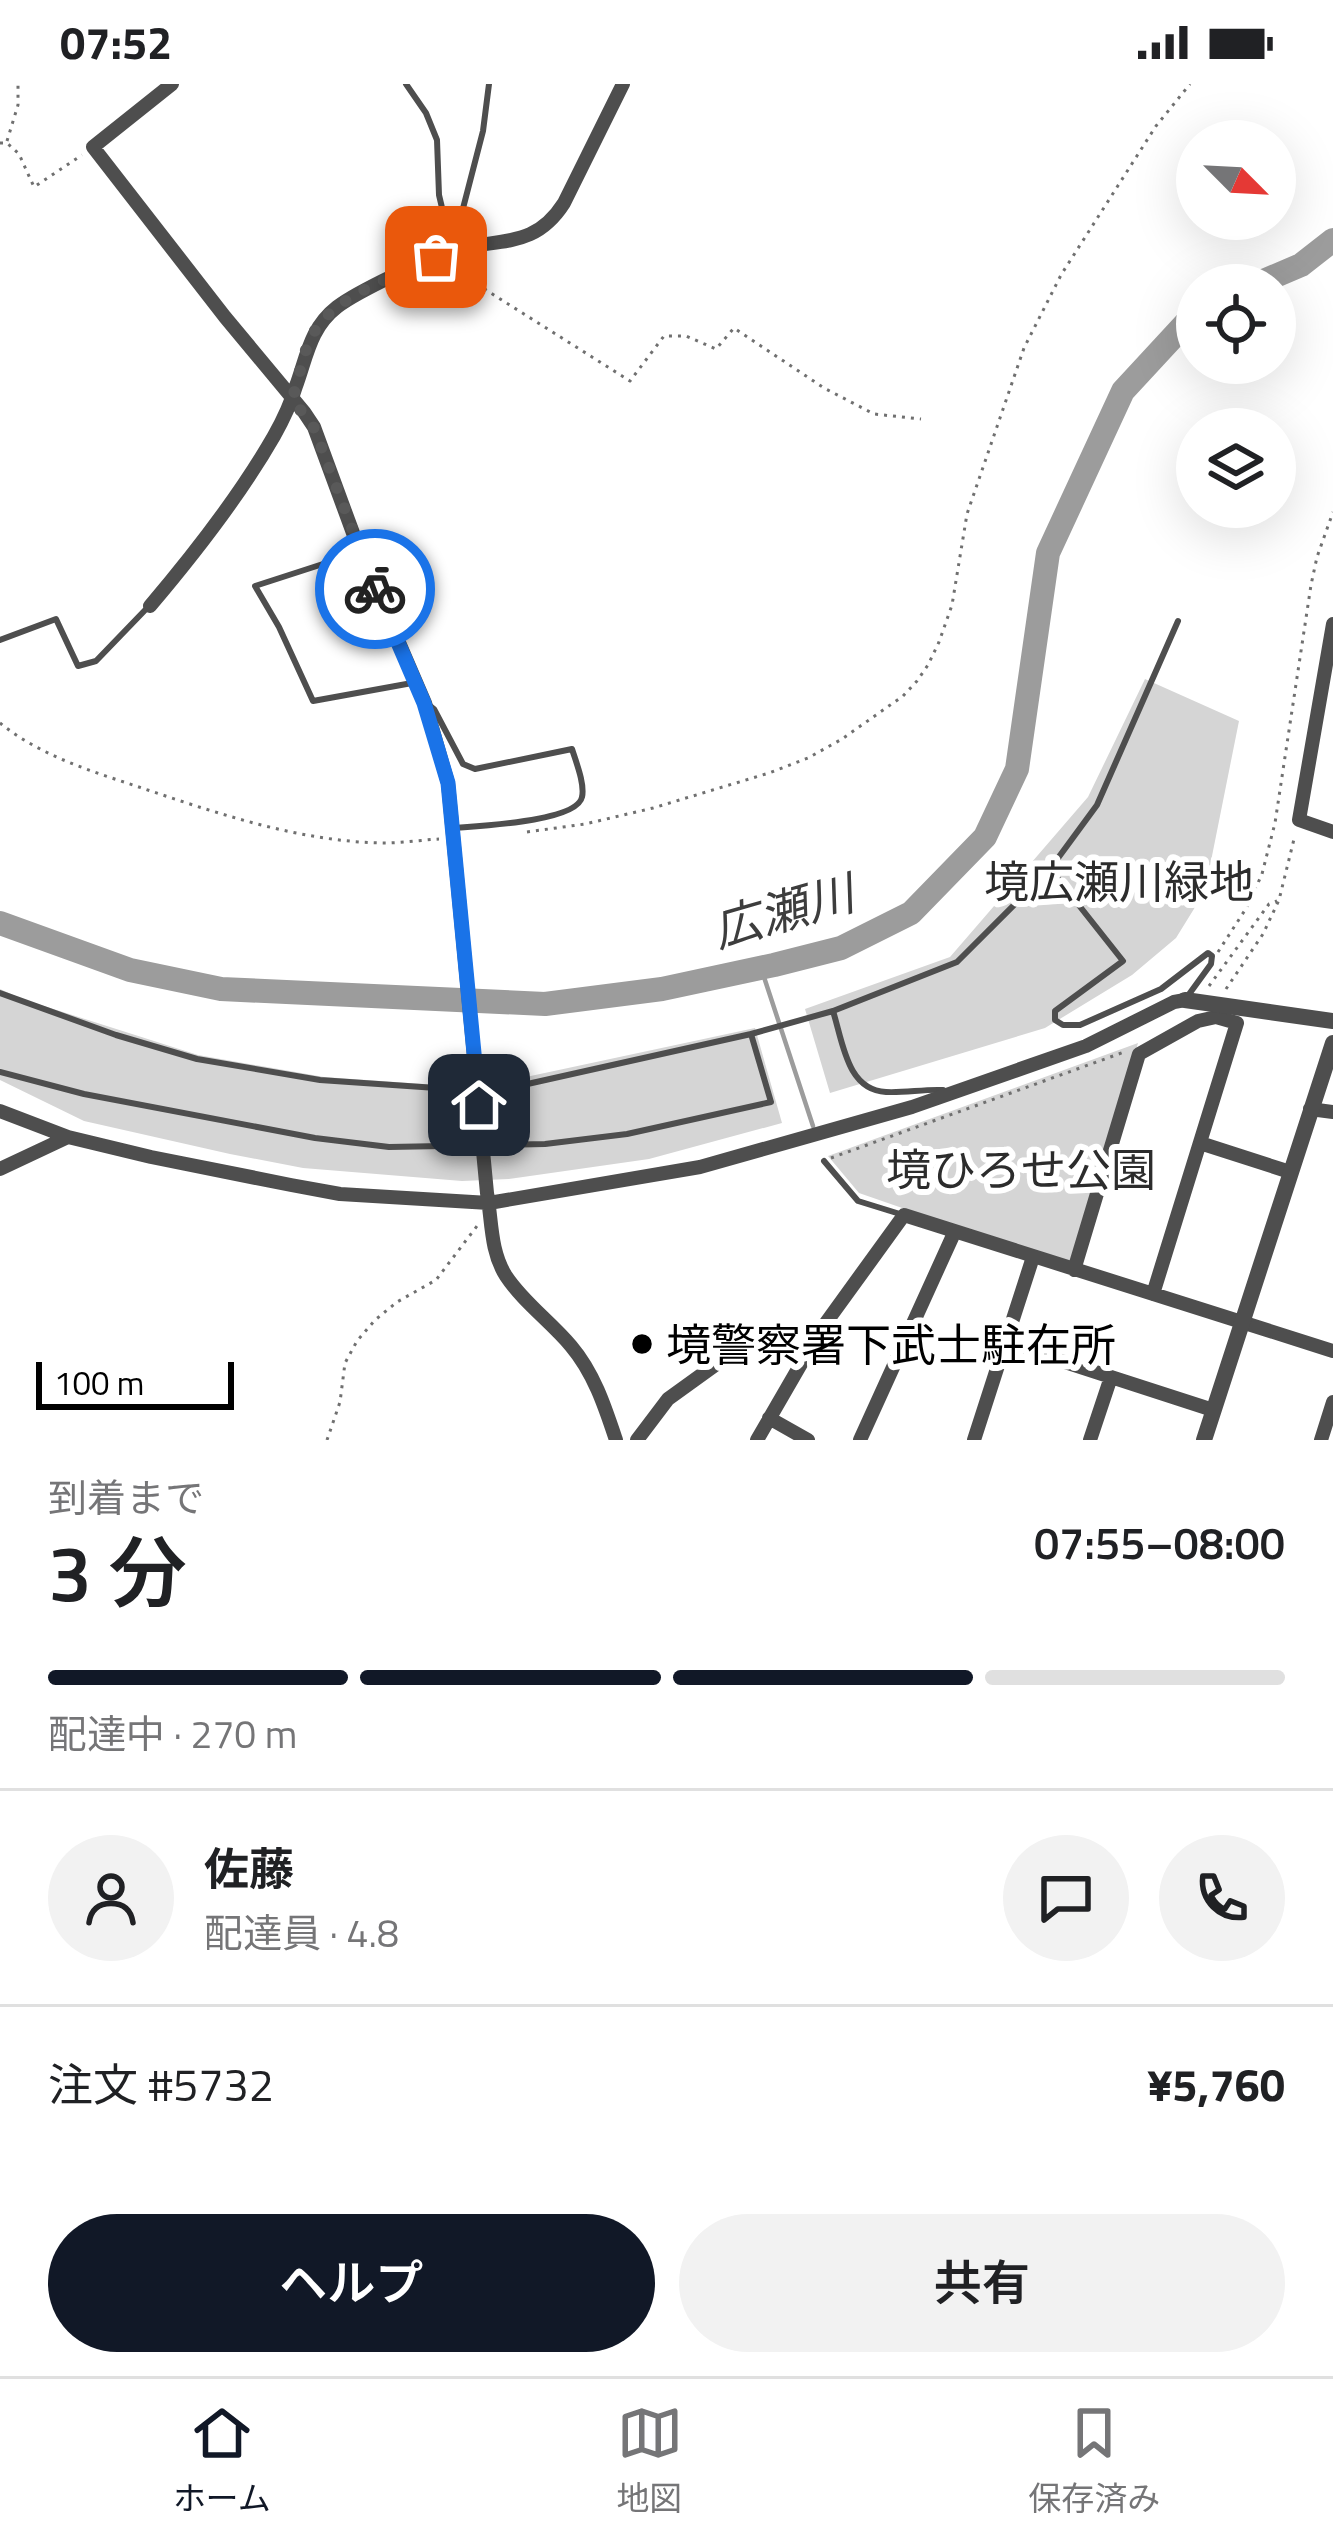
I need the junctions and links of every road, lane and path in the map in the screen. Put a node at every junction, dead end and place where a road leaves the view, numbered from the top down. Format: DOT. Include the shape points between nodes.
graph roads {
  1 [pos="18,84"];
  2 [pos="172,84"];
  3 [pos="406,84"];
  4 [pos="489,84"];
  5 [pos="622,84"];
  6 [pos="1190,84"];
  7 [pos="3,143"];
  8 [pos="93,147"];
  9 [pos="452,251"];
  10 [pos="292,399"];
  11 [pos="921,419"];
  12 [pos="1333,512"];
  13 [pos="360,552"];
  14 [pos="150,606"];
  15 [pos="1178,621"];
  16 [pos="1333,624"];
  17 [pos="0,640"];
  18 [pos="416,683"];
  19 [pos="424,703"];
  20 [pos="0,724"];
  21 [pos="1333,832"];
  22 [pos="512,833"];
  23 [pos="452,836"];
  24 [pos="1050,869"];
  25 [pos="1279,900"];
  26 [pos="1211,964"];
  27 [pos="0,993"];
  28 [pos="1191,1001"];
  29 [pos="832,1011"];
  30 [pos="1333,1022"];
  31 [pos="752,1034"];
  32 [pos="1333,1042"];
  33 [pos="0,1072"];
  34 [pos="958,1092"];
  35 [pos="1310,1109"];
  36 [pos="0,1111"];
  37 [pos="1333,1112"];
  38 [pos="68,1137"];
  39 [pos="1200,1143"];
  40 [pos="824,1161"];
  41 [pos="0,1169"];
  42 [pos="1290,1172"];
  43 [pos="488,1198"];
  44 [pos="904,1215"];
  45 [pos="955,1231"];
  46 [pos="1033,1257"];
  47 [pos="1074,1270"];
  48 [pos="1153,1294"];
  49 [pos="1241,1324"];
  50 [pos="1006,1343"];
  51 [pos="1333,1351"];
  52 [pos="802,1361"];
  53 [pos="1111,1377"];
  54 [pos="1333,1402"];
  55 [pos="1213,1410"];
  56 [pos="769,1418"];
  57 [pos="327,1440"];
  58 [pos="616,1440"];
  59 [pos="637,1440"];
  60 [pos="757,1440"];
  61 [pos="808,1440"];
  62 [pos="860,1440"];
  63 [pos="974,1440"];
  64 [pos="1090,1440"];
  65 [pos="1204,1440"];
  66 [pos="1321,1440"];
  1 -- 7 [label="path"];
  2 -- 8 [label="street"];
  3 -- 9 [label="lane" via="437,140"];
  4 -- 9 [label="lane"];
  5 -- 9 [label="street" via="553,220 518,240"];
  6 -- 22 [label="path" via="1060,275 1024,348 967,514 952,605 917,681 842,739 770,773 585,824"];
  7 -- 8 [label="path" via="19,154 34,188"];
  8 -- 10 [label="street"];
  9 -- 10 [label="street" via="327,315 309,342"];
  9 -- 11 [label="path" via="486,290 630,381 664,336 716,349 734,328 874,414"];
  10 -- 13 [label="street" via="314,428"];
  10 -- 14 [label="street" via="235,496"];
  12 -- 26 [label="path" via="1311,585 1262,874"];
  13 -- 18 [label="street"];
  13 -- 18 [label="lane" via="255,586 313,701"];
  14 -- 17 [label="lane" via="96,661 78,666 56,619"];
  15 -- 24 [label="lane" via="1096,805"];
  16 -- 21 [label="street" via="1299,820"];
  18 -- 19 [label="street"];
  19 -- 23 [label="street" via="448,783"];
  19 -- 23 [label="lane" via="469,768 572,749 583,794 576,808"];
  20 -- 23 [label="path" via="108,777 247,821 385,843"];
  23 -- 43 [label="street"];
  24 -- 26 [label="lane" via="1123,961 1054,1012 1063,1025 1160,989 1208,953"];
  24 -- 29 [label="lane" via="957,962"];
  25 -- 28 [label="path"];
  26 -- 28 [label="lane"];
  27 -- 31 [label="lane" via="197,1059 320,1080 451,1089 523,1085"];
  28 -- 30 [label="street"];
  28 -- 34 [label="street"];
  29 -- 31 [label="lane"];
  29 -- 34 [label="lane" via="855,1079 867,1089"];
  31 -- 33 [label="lane" via="771,1102 545,1144 389,1147 315,1138"];
  32 -- 35 [label="street"];
  34 -- 43 [label="street" via="700,1167"];
  35 -- 37 [label="street"];
  35 -- 42 [label="street"];
  36 -- 38 [label="street"];
  38 -- 41 [label="street"];
  38 -- 43 [label="street" via="340,1194"];
  39 -- 42 [label="street"];
  39 -- 47 [label="street" via="1238,1023 1216,1017 1139,1054"];
  39 -- 48 [label="street"];
  40 -- 44 [label="lane" via="858,1201"];
  42 -- 49 [label="street"];
  43 -- 57 [label="path" via="473,1235 436,1280 397,1302 357,1341"];
  43 -- 58 [label="street" via="506,1275 572,1347"];
  44 -- 45 [label="street"];
  44 -- 52 [label="street"];
  45 -- 46 [label="street"];
  45 -- 62 [label="street"];
  46 -- 47 [label="street"];
  46 -- 50 [label="street"];
  47 -- 48 [label="street"];
  48 -- 49 [label="street"];
  49 -- 51 [label="street"];
  49 -- 55 [label="street"];
  50 -- 53 [label="street"];
  50 -- 63 [label="street"];
  52 -- 56 [label="street"];
  52 -- 59 [label="street" via="747,1342 668,1400"];
  53 -- 55 [label="street"];
  53 -- 64 [label="street"];
  54 -- 66 [label="street"];
  55 -- 65 [label="street"];
  56 -- 60 [label="street"];
  56 -- 61 [label="street"];
}
